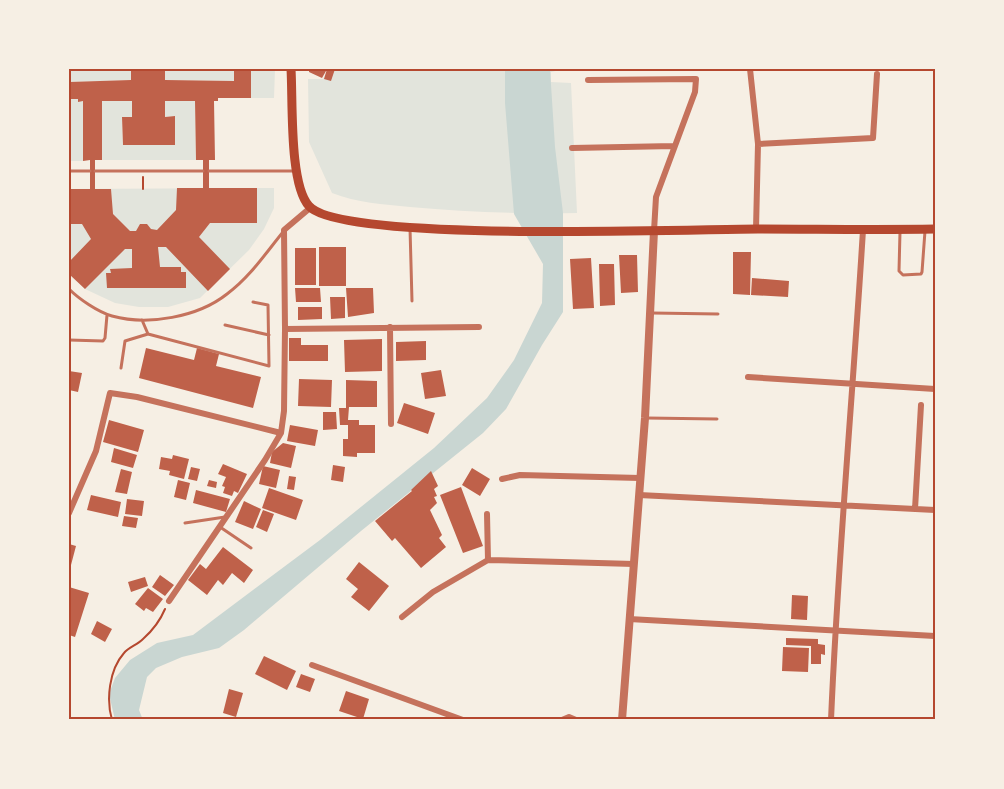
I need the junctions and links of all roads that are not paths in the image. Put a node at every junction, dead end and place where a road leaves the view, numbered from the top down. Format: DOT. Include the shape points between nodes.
graph roads {
  1 [pos="291,69"];
  2 [pos="750,69"];
  3 [pos="877,74"];
  4 [pos="588,80"];
  5 [pos="758,144"];
  6 [pos="674,146"];
  7 [pos="572,148"];
  8 [pos="69,171"];
  9 [pos="203,171"];
  10 [pos="209,171"];
  11 [pos="296,172"];
  12 [pos="310,208"];
  13 [pos="410,227"];
  14 [pos="756,229"];
  15 [pos="930,229"];
  16 [pos="284,230"];
  17 [pos="862,230"];
  18 [pos="900,230"];
  19 [pos="654,231"];
  20 [pos="69,289"];
  21 [pos="412,301"];
  22 [pos="253,302"];
  23 [pos="651,313"];
  24 [pos="718,314"];
  25 [pos="107,315"];
  26 [pos="142,320"];
  27 [pos="225,325"];
  28 [pos="390,327"];
  29 [pos="479,327"];
  30 [pos="285,329"];
  31 [pos="148,334"];
  32 [pos="269,335"];
  33 [pos="69,340"];
  34 [pos="121,368"];
  35 [pos="748,377"];
  36 [pos="853,384"];
  37 [pos="935,389"];
  38 [pos="921,405"];
  39 [pos="645,418"];
  40 [pos="717,419"];
  41 [pos="391,424"];
  42 [pos="281,433"];
  43 [pos="640,478"];
  44 [pos="502,479"];
  45 [pos="639,495"];
  46 [pos="842,506"];
  47 [pos="915,509"];
  48 [pos="935,510"];
  49 [pos="69,513"];
  50 [pos="487,514"];
  51 [pos="227,517"];
  52 [pos="185,523"];
  53 [pos="220,527"];
  54 [pos="251,548"];
  55 [pos="488,560"];
  56 [pos="634,564"];
  57 [pos="169,601"];
  58 [pos="402,617"];
  59 [pos="629,619"];
  60 [pos="835,629"];
  61 [pos="935,636"];
  62 [pos="312,665"];
  63 [pos="462,720"];
  64 [pos="562,720"];
  65 [pos="576,720"];
  66 [pos="621,720"];
  67 [pos="831,720"];
  1 -- 11 [label="main road"];
  2 -- 5 [label="street"];
  3 -- 5 [label="street" via="873,138"];
  4 -- 6 [label="street" via="696,79 695,93"];
  5 -- 14 [label="street"];
  6 -- 7 [label="street"];
  6 -- 19 [label="street" via="656,197"];
  8 -- 9 [label="lane"];
  10 -- 11 [label="lane"];
  11 -- 12 [label="main road" via="297,185"];
  12 -- 13 [label="main road" via="343,219"];
  12 -- 16 [label="street"];
  13 -- 19 [label="main road"];
  13 -- 21 [label="lane"];
  14 -- 17 [label="main road"];
  14 -- 19 [label="main road"];
  15 -- 18 [label="main road"];
  15 -- 18 [label="lane" via="922,272 918,275 903,275 899,271"];
  16 -- 26 [label="lane" via="241,282 210,306"];
  16 -- 30 [label="street"];
  17 -- 18 [label="main road"];
  17 -- 36 [label="street"];
  19 -- 23 [label="street"];
  20 -- 25 [label="lane"];
  22 -- 32 [label="lane" via="268,306"];
  23 -- 24 [label="lane"];
  23 -- 39 [label="street"];
  25 -- 26 [label="lane"];
  25 -- 33 [label="lane" via="103,341"];
  26 -- 31 [label="lane"];
  27 -- 32 [label="lane"];
  28 -- 29 [label="street"];
  28 -- 30 [label="street"];
  28 -- 41 [label="street"];
  30 -- 42 [label="street"];
  31 -- 32 [label="lane" via="269,366"];
  31 -- 34 [label="lane" via="125,341"];
  35 -- 36 [label="street"];
  36 -- 37 [label="street"];
  36 -- 46 [label="street"];
  38 -- 47 [label="street"];
  39 -- 40 [label="lane"];
  39 -- 43 [label="street"];
  42 -- 49 [label="street" via="110,393 96,451"];
  42 -- 51 [label="street"];
  43 -- 44 [label="street"];
  43 -- 45 [label="street"];
  45 -- 46 [label="street"];
  45 -- 56 [label="street"];
  46 -- 47 [label="street"];
  46 -- 60 [label="street"];
  47 -- 48 [label="street"];
  50 -- 55 [label="street"];
  51 -- 52 [label="lane"];
  51 -- 53 [label="street"];
  53 -- 54 [label="lane"];
  53 -- 57 [label="street"];
  55 -- 56 [label="street"];
  55 -- 58 [label="street" via="433,592"];
  56 -- 59 [label="street"];
  59 -- 60 [label="street"];
  59 -- 66 [label="street"];
  60 -- 61 [label="street"];
  60 -- 67 [label="street"];
  62 -- 63 [label="street"];
  64 -- 65 [label="street"];
}
